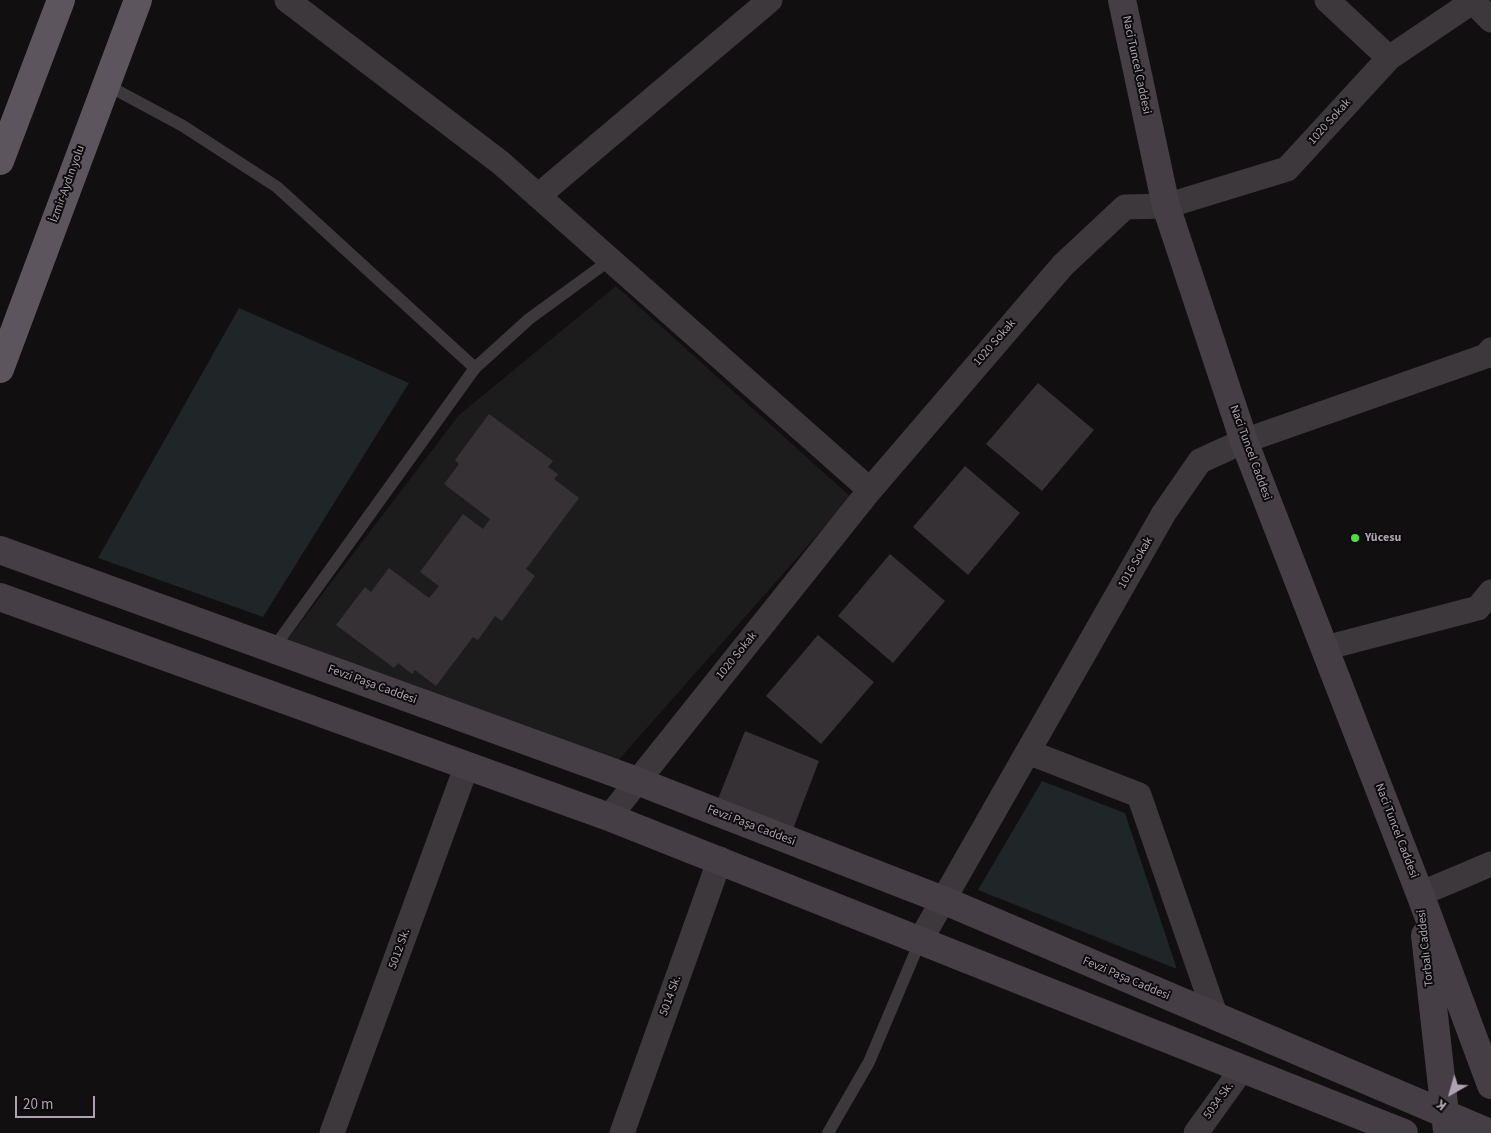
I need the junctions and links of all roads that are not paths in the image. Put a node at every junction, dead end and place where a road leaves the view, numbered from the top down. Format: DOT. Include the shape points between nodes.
graph roads {
  1 [pos="61,0"];
  2 [pos="138,0"];
  3 [pos="287,0"];
  4 [pos="770,0"];
  5 [pos="1122,0"];
  6 [pos="1327,0"];
  7 [pos="1474,1"];
  8 [pos="1491,20"];
  9 [pos="1389,58"];
  10 [pos="105,84"];
  11 [pos="0,161"];
  12 [pos="538,196"];
  13 [pos="1166,206"];
  14 [pos="610,260"];
  15 [pos="1489,356"];
  16 [pos="475,368"];
  17 [pos="0,369"];
  18 [pos="1244,441"];
  19 [pos="870,490"];
  20 [pos="0,550"];
  21 [pos="1491,592"];
  22 [pos="0,597"];
  23 [pos="1325,648"];
  24 [pos="273,649"];
  25 [pos="1028,752"];
  26 [pos="467,765"];
  27 [pos="637,781"];
  28 [pos="609,816"];
  29 [pos="720,859"];
  30 [pos="1491,864"];
  31 [pos="1420,894"];
  32 [pos="943,900"];
  33 [pos="921,939"];
  34 [pos="1216,1017"];
  35 [pos="1242,1069"];
  36 [pos="1491,1085"];
  37 [pos="1445,1124"];
  38 [pos="332,1133"];
  39 [pos="622,1133"];
  40 [pos="828,1133"];
  41 [pos="1196,1133"];
  42 [pos="1404,1133"];
  43 [pos="1490,1133"];
  1 -- 11 [label="highway"];
  2 -- 10 [label="highway, İzmir-Aydın yolu"];
  3 -- 12 [label="street" via="501,163"];
  4 -- 12 [label="street"];
  5 -- 13 [label="main road, Naci Tuncel Caddesi"];
  6 -- 9 [label="street"];
  7 -- 8 [label="street"];
  7 -- 9 [label="street, 1020 Sokak"];
  9 -- 13 [label="street, 1020 Sokak" via="1287,169"];
  10 -- 16 [label="lane" via="183,126 278,187"];
  10 -- 17 [label="highway, İzmir-Aydın yolu"];
  12 -- 14 [label="street"];
  13 -- 18 [label="main road, Naci Tuncel Caddesi"];
  13 -- 19 [label="street, 1020 Sokak" via="1125,206 1062,264"];
  14 -- 16 [label="lane" via="529,319"];
  14 -- 19 [label="street"];
  15 -- 18 [label="street, 1016 Sokak"];
  16 -- 24 [label="lane"];
  18 -- 23 [label="main road, Naci Tuncel Caddesi"];
  18 -- 25 [label="street, 1016 Sokak" via="1200,461 1164,513"];
  19 -- 27 [label="street, 1020 Sokak"];
  20 -- 24 [label="main road, Fevzi Paşa Caddesi"];
  21 -- 23 [label="street" via="1478,608"];
  22 -- 26 [label="main road"];
  23 -- 31 [label="main road, Naci Tuncel Caddesi"];
  24 -- 27 [label="main road, Fevzi Paşa Caddesi"];
  25 -- 32 [label="street, 1016 Sokak"];
  25 -- 34 [label="street" via="1139,795"];
  26 -- 28 [label="main road"];
  26 -- 38 [label="street, 5012 Sk."];
  27 -- 28 [label="street, 1020 Sokak"];
  27 -- 32 [label="main road, Fevzi Paşa Caddesi"];
  28 -- 29 [label="main road"];
  29 -- 33 [label="main road"];
  29 -- 39 [label="street, 5014 Sk."];
  30 -- 31 [label="street"];
  31 -- 36 [label="main road, Torbalı Caddesi"];
  31 -- 37 [label="main road, Torbalı Caddesi"];
  32 -- 33 [label="street, 1016 Sokak"];
  32 -- 34 [label="main road, Fevzi Paşa Caddesi"];
  33 -- 35 [label="main road"];
  33 -- 40 [label="lane" via="869,1062"];
  34 -- 37 [label="main road, Fevzi Paşa Caddesi"];
  35 -- 41 [label="street, 5034 Sk."];
  35 -- 42 [label="main road"];
  37 -- 43 [label="main road, Fevzi Paşa Caddesi" via="1479,1127"];
}
